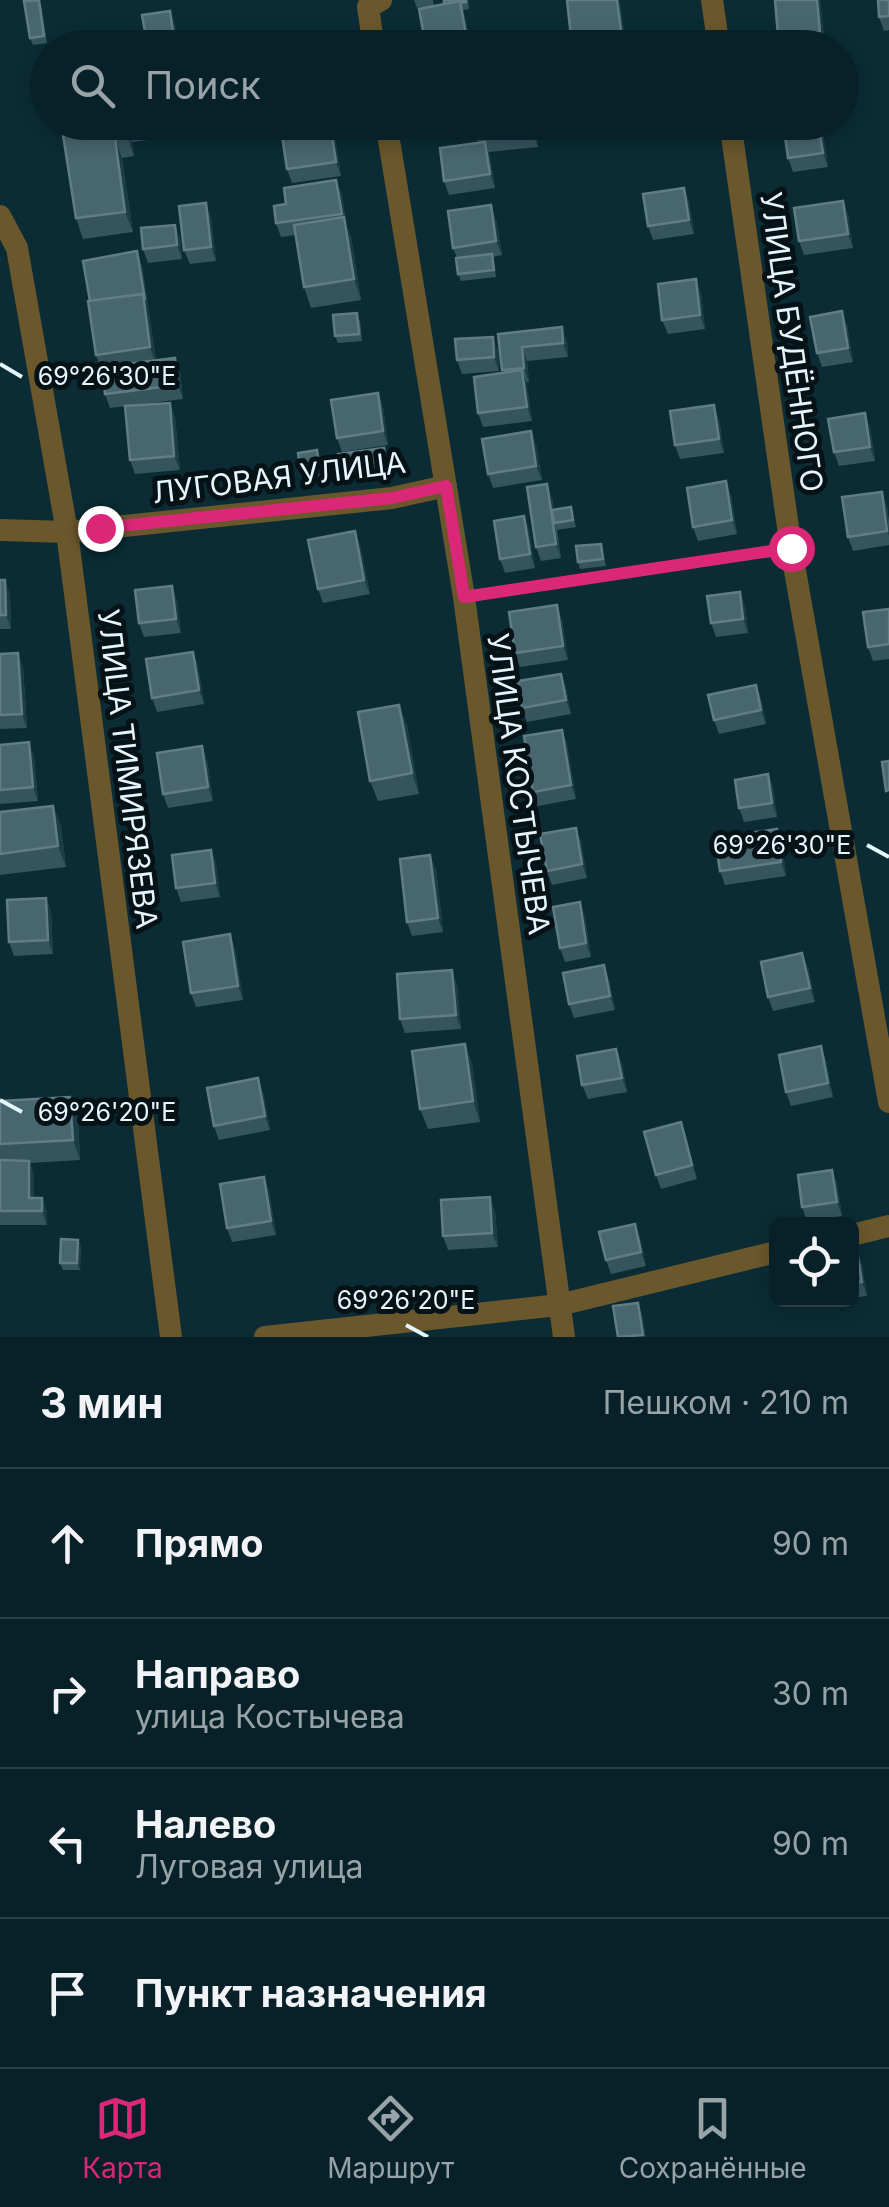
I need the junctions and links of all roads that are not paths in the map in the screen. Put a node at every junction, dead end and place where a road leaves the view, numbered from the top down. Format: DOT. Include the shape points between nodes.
graph roads {
  1 [pos="712,0"];
  2 [pos="374,3"];
  3 [pos="374,30"];
  4 [pos="716,30"];
  5 [pos="389,140"];
  6 [pos="733,140"];
  7 [pos="0,216"];
  8 [pos="446,486"];
  9 [pos="0,530"];
  10 [pos="67,532"];
  11 [pos="791,548"];
  12 [pos="464,597"];
  13 [pos="889,1102"];
  14 [pos="889,1226"];
  15 [pos="859,1233"];
  16 [pos="769,1254"];
  17 [pos="559,1305"];
  18 [pos="171,1337"];
  19 [pos="265,1337"];
  20 [pos="564,1337"];
  1 -- 4 [label="street"];
  2 -- 3 [label="street"];
  5 -- 8 [label="street, УЛИЦА КОСТЫЧЕВА"];
  6 -- 11 [label="street, УЛИЦА БУДЁННОГО"];
  7 -- 10 [label="street, УЛИЦА ТИМИРЯЗЕВА" via="18,248"];
  8 -- 10 [label="street, ЛУГОВАЯ УЛИЦА" via="392,498"];
  8 -- 12 [label="street, УЛИЦА КОСТЫЧЕВА"];
  9 -- 10 [label="street, ЛУГОВАЯ УЛИЦА"];
  10 -- 18 [label="street, УЛИЦА ТИМИРЯЗЕВА"];
  11 -- 12 [label="lane"];
  11 -- 13 [label="street, УЛИЦА БУДЁННОГО"];
  12 -- 17 [label="street, УЛИЦА КОСТЫЧЕВА"];
  14 -- 15 [label="street"];
  16 -- 17 [label="street"];
  17 -- 19 [label="street"];
  17 -- 20 [label="street, УЛИЦА КОСТЫЧЕВА"];
}
